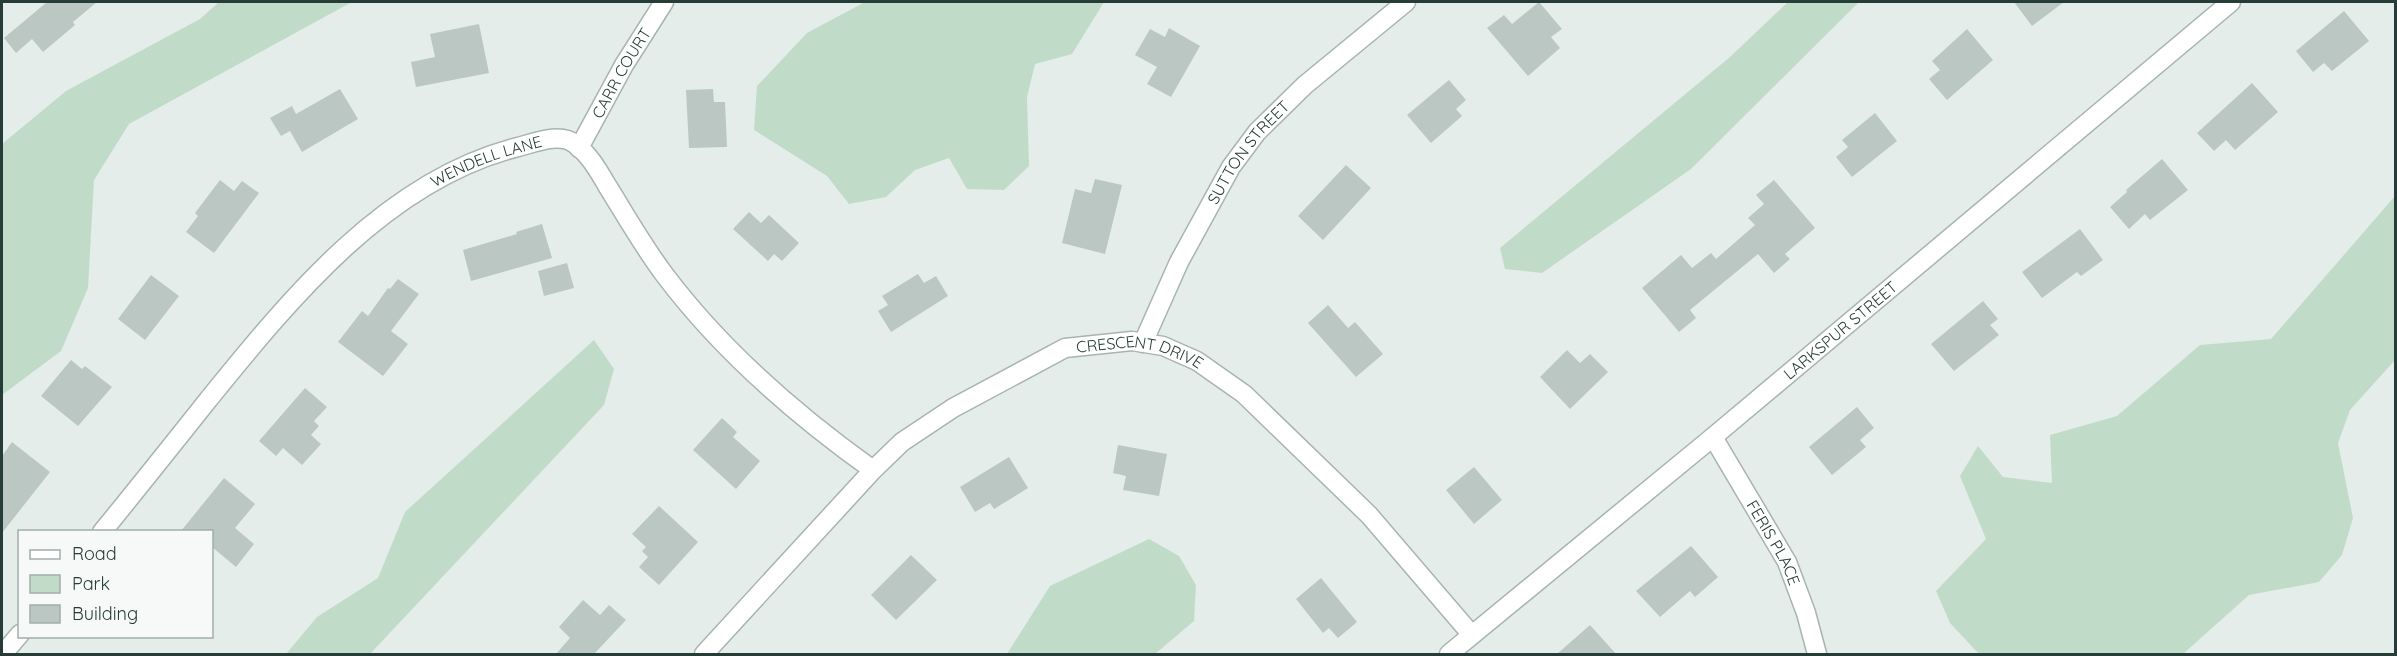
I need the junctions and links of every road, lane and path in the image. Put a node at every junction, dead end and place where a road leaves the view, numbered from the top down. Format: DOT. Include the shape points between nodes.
graph roads {
  1 [pos="664,2"];
  2 [pos="1407,2"];
  3 [pos="2231,2"];
  4 [pos="579,148"];
  5 [pos="1143,343"];
  6 [pos="1713,437"];
  7 [pos="873,470"];
  8 [pos="103,530"];
  9 [pos="1472,634"];
  10 [pos="18,636"];
  11 [pos="3,654"];
  12 [pos="704,654"];
  13 [pos="1449,654"];
  14 [pos="1817,654"];
  1 -- 4 [label="street, CARR COURT"];
  2 -- 5 [label="street, SUTTON STREET" via="1305,85 1257,132 1231,167 1184,253"];
  3 -- 6 [label="street, LARKSPUR STREET"];
  4 -- 7 [label="street" via="591,160 662,272 697,315 742,362"];
  4 -- 8 [label="street, WENDELL LANE" via="573,142 553,138 494,153 439,178 383,214 341,250 251,347"];
  5 -- 7 [label="street, CRESCENT DRIVE" via="1065,348 953,408 902,442"];
  5 -- 9 [label="street, CRESCENT DRIVE" via="1163,346 1197,361 1244,394 1370,515"];
  6 -- 9 [label="street, LARKSPUR STREET"];
  6 -- 14 [label="street, FERIS PLACE" via="1787,562"];
  7 -- 12 [label="street, CRESCENT DRIVE"];
  9 -- 13 [label="street, LARKSPUR STREET"];
  10 -- 11 [label="street"];
}
